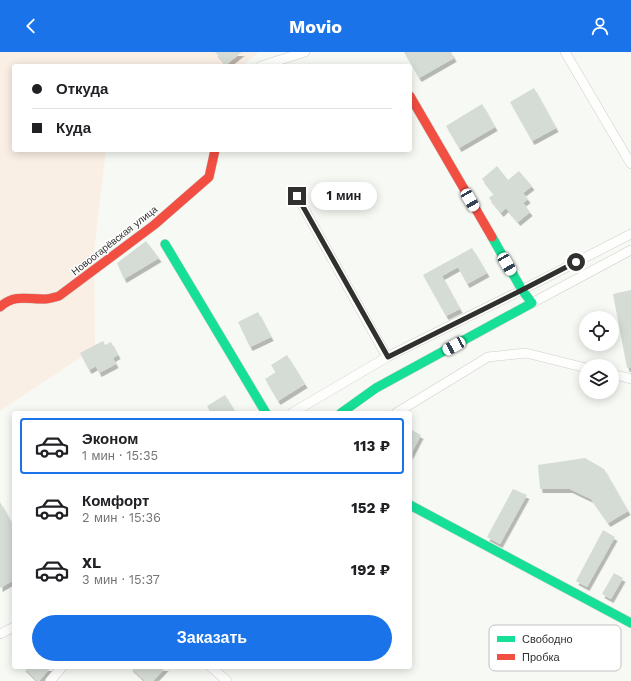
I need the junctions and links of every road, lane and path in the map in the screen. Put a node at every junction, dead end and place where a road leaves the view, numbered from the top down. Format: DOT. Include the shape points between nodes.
graph roads {
  1 [pos="305,52"];
  2 [pos="565,52"];
  3 [pos="267,64"];
  4 [pos="412,99"];
  5 [pos="215,152"];
  6 [pos="631,164"];
  7 [pos="297,196"];
  8 [pos="631,234"];
  9 [pos="165,244"];
  10 [pos="631,250"];
  11 [pos="522,290"];
  12 [pos="532,303"];
  13 [pos="0,307"];
  14 [pos="388,357"];
  15 [pos="579,366"];
  16 [pos="619,376"];
  17 [pos="631,379"];
  18 [pos="265,411"];
  19 [pos="295,411"];
  20 [pos="344,411"];
  21 [pos="399,411"];
  22 [pos="412,506"];
  23 [pos="631,623"];
  24 [pos="12,628"];
  25 [pos="0,634"];
  26 [pos="60,669"];
  27 [pos="213,669"];
  28 [pos="50,681"];
  29 [pos="227,681"];
  1 -- 3 [label="street"];
  2 -- 6 [label="street"];
  4 -- 11 [label="street"];
  5 -- 13 [label="street, Новоогарёвская улица" via="209,177 154,225 59,296 49,300 14,298 4,302"];
  7 -- 14 [label="street"];
  8 -- 11 [label="street"];
  9 -- 18 [label="street"];
  10 -- 12 [label="street"];
  11 -- 12 [label="street"];
  11 -- 14 [label="street"];
  12 -- 20 [label="street" via="376,388"];
  14 -- 19 [label="street"];
  15 -- 21 [label="street" via="526,353 488,357"];
  16 -- 17 [label="street"];
  22 -- 23 [label="street"];
  24 -- 25 [label="street"];
  26 -- 28 [label="street"];
  27 -- 29 [label="street"];
}
